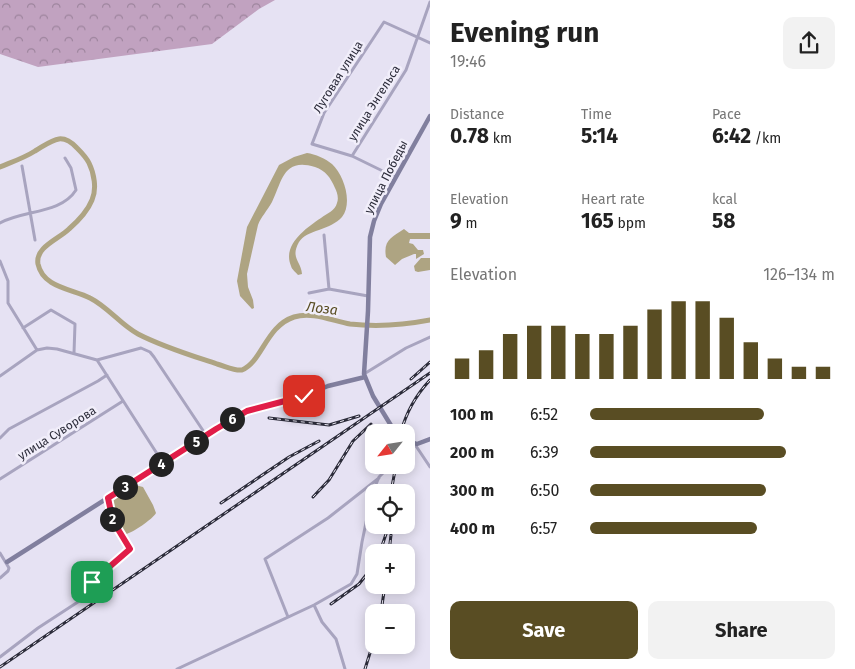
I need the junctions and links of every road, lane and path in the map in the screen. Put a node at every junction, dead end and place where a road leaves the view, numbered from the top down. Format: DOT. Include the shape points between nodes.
graph roads {
  1 [pos="430,2"];
  2 [pos="417,38"];
  3 [pos="430,43"];
  4 [pos="430,116"];
  5 [pos="312,144"];
  6 [pos="352,156"];
  7 [pos="65,158"];
  8 [pos="22,166"];
  9 [pos="395,177"];
  10 [pos="31,213"];
  11 [pos="0,223"];
  12 [pos="324,235"];
  13 [pos="35,240"];
  14 [pos="0,261"];
  15 [pos="329,289"];
  16 [pos="309,293"];
  17 [pos="368,296"];
  18 [pos="23,328"];
  19 [pos="430,337"];
  20 [pos="37,350"];
  21 [pos="74,354"];
  22 [pos="97,360"];
  23 [pos="107,375"];
  24 [pos="0,376"];
  25 [pos="364,376"];
  26 [pos="123,401"];
  27 [pos="389,424"];
  28 [pos="206,435"];
  29 [pos="0,438"];
  30 [pos="430,439"];
  31 [pos="415,443"];
  32 [pos="415,444"];
  33 [pos="162,463"];
  34 [pos="430,466"];
  35 [pos="382,474"];
  36 [pos="379,477"];
  37 [pos="0,479"];
  38 [pos="108,498"];
  39 [pos="130,549"];
  40 [pos="0,553"];
  41 [pos="7,562"];
  42 [pos="0,578"];
  43 [pos="314,605"];
  44 [pos="288,617"];
  45 [pos="0,657"];
  46 [pos="178,669"];
  47 [pos="344,669"];
  1 -- 2 [label="street, улица Энгельса"];
  2 -- 3 [label="street"];
  2 -- 5 [label="street, Луговая улица" via="384,22 324,113"];
  2 -- 6 [label="street, улица Энгельса" via="406,70"];
  4 -- 9 [label="street, улица Победы"];
  5 -- 6 [label="street, улица Энгельса"];
  6 -- 9 [label="street, улица Энгельса"];
  7 -- 10 [label="street" via="76,190 70,199"];
  8 -- 10 [label="street"];
  9 -- 17 [label="street, улица Победы" via="372,226"];
  10 -- 11 [label="street"];
  10 -- 13 [label="street"];
  12 -- 15 [label="street"];
  14 -- 18 [label="street" via="8,281 8,303"];
  15 -- 16 [label="street"];
  15 -- 17 [label="street"];
  17 -- 25 [label="street, улица Победы"];
  18 -- 20 [label="street"];
  18 -- 21 [label="street" via="51,310 75,324"];
  19 -- 25 [label="street" via="406,348"];
  20 -- 21 [label="street" via="47,348"];
  20 -- 24 [label="street"];
  21 -- 22 [label="street"];
  22 -- 23 [label="street"];
  22 -- 28 [label="street" via="141,348 150,352"];
  23 -- 26 [label="street"];
  23 -- 29 [label="street" via="9,429"];
  25 -- 27 [label="street"];
  25 -- 28 [label="street" via="252,409"];
  26 -- 33 [label="street"];
  26 -- 37 [label="street, улица Суворова"];
  28 -- 33 [label="street"];
  30 -- 31 [label="street"];
  32 -- 34 [label="street"];
  33 -- 38 [label="street"];
  35 -- 36 [label="street"];
  36 -- 43 [label="street" via="370,501 356,577 348,586"];
  36 -- 44 [label="street" via="328,518 265,559"];
  38 -- 39 [label="street" via="113,521"];
  38 -- 41 [label="street"];
  39 -- 45 [label="street" via="92,582 84,598"];
  40 -- 41 [label="street"];
  41 -- 42 [label="street" via="8,571"];
  43 -- 44 [label="street"];
  43 -- 47 [label="street" via="334,636"];
  44 -- 46 [label="street"];
}
